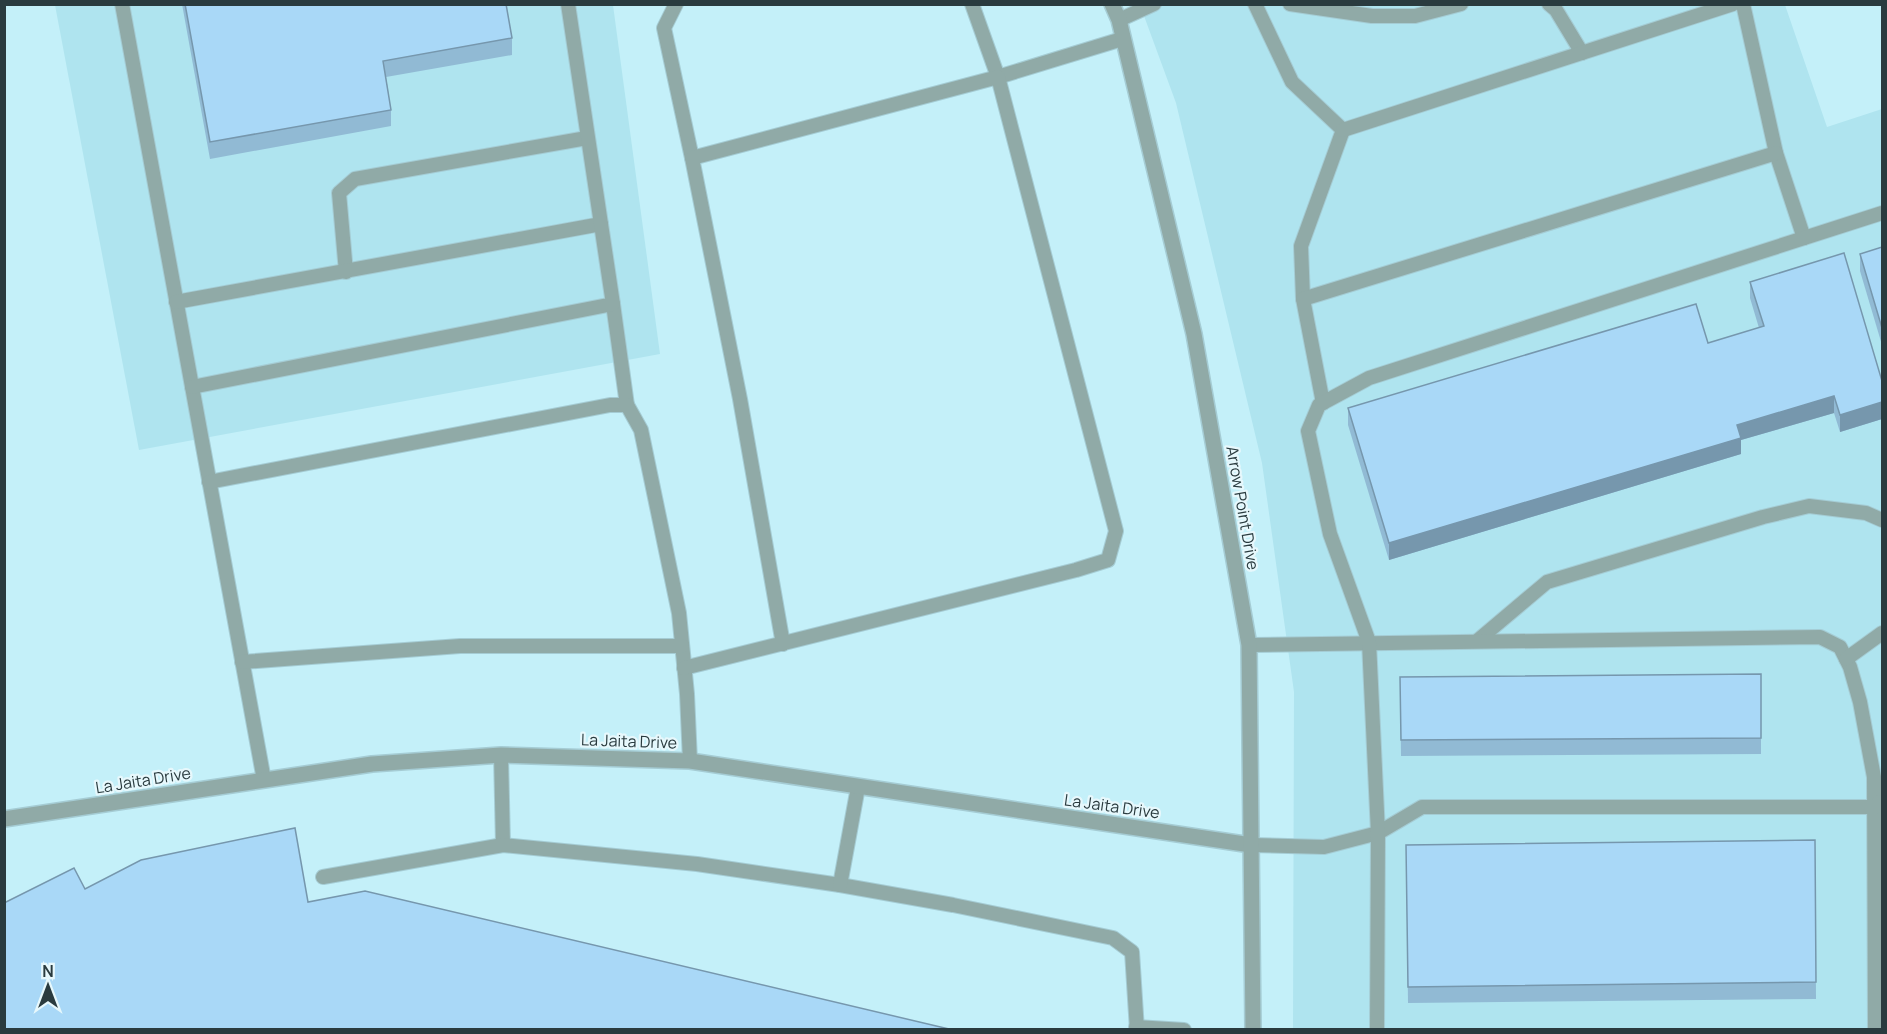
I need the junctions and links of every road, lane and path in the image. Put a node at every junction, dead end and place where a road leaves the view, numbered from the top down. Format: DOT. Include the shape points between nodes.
graph roads {
  1 [pos="122,4"];
  2 [pos="568,4"];
  3 [pos="676,4"];
  4 [pos="972,4"];
  5 [pos="1112,4"];
  6 [pos="1154,4"];
  7 [pos="1255,4"];
  8 [pos="1290,4"];
  9 [pos="1461,4"];
  10 [pos="1549,4"];
  11 [pos="1733,4"];
  12 [pos="1743,4"];
  13 [pos="1119,20"];
  14 [pos="1122,39"];
  15 [pos="1582,53"];
  16 [pos="998,77"];
  17 [pos="1343,130"];
  18 [pos="587,138"];
  19 [pos="1776,153"];
  20 [pos="693,158"];
  21 [pos="1882,213"];
  22 [pos="601,224"];
  23 [pos="1804,238"];
  24 [pos="346,272"];
  25 [pos="1303,299"];
  26 [pos="176,302"];
  27 [pos="613,304"];
  28 [pos="192,387"];
  29 [pos="1323,403"];
  30 [pos="627,405"];
  31 [pos="209,482"];
  32 [pos="1882,520"];
  33 [pos="1882,633"];
  34 [pos="1477,641"];
  35 [pos="1369,642"];
  36 [pos="783,644"];
  37 [pos="1249,645"];
  38 [pos="682,646"];
  39 [pos="1846,659"];
  40 [pos="242,662"];
  41 [pos="684,668"];
  42 [pos="501,755"];
  43 [pos="690,761"];
  44 [pos="264,780"];
  45 [pos="858,786"];
  46 [pos="1878,803"];
  47 [pos="4,819"];
  48 [pos="1378,833"];
  49 [pos="1251,844"];
  50 [pos="503,845"];
  51 [pos="323,877"];
  52 [pos="840,885"];
  53 [pos="1137,1028"];
  54 [pos="1184,1029"];
  55 [pos="1253,1029"];
  56 [pos="1377,1029"];
  57 [pos="1875,1029"];
  1 -- 26 [label="lane"];
  2 -- 18 [label="lane"];
  3 -- 20 [label="lane" via="664,28"];
  4 -- 16 [label="lane"];
  5 -- 13 [label="street, Arrow Point Drive"];
  6 -- 13 [label="lane"];
  7 -- 17 [label="lane" via="1292,82"];
  8 -- 9 [label="lane" via="1372,16 1415,16"];
  10 -- 15 [label="lane"];
  11 -- 15 [label="lane"];
  12 -- 19 [label="lane"];
  13 -- 14 [label="street, Arrow Point Drive"];
  14 -- 16 [label="lane"];
  14 -- 37 [label="street, Arrow Point Drive" via="1194,334"];
  15 -- 17 [label="lane"];
  16 -- 20 [label="lane"];
  16 -- 36 [label="lane" via="1116,531 1108,560"];
  17 -- 25 [label="lane" via="1301,246"];
  18 -- 22 [label="lane"];
  18 -- 24 [label="lane" via="355,179 339,194"];
  19 -- 23 [label="lane"];
  19 -- 25 [label="lane"];
  20 -- 36 [label="lane"];
  21 -- 23 [label="lane"];
  22 -- 24 [label="lane"];
  22 -- 27 [label="lane"];
  23 -- 29 [label="lane" via="1369,378"];
  24 -- 26 [label="lane"];
  25 -- 29 [label="lane"];
  26 -- 28 [label="lane"];
  27 -- 28 [label="lane"];
  27 -- 30 [label="lane"];
  28 -- 31 [label="lane"];
  29 -- 35 [label="lane" via="1308,431 1330,534"];
  30 -- 31 [label="lane" via="599,407"];
  30 -- 38 [label="lane" via="641,430 679,613"];
  31 -- 40 [label="lane"];
  32 -- 34 [label="lane" via="1866,513 1809,506 1763,517 1547,582"];
  33 -- 39 [label="lane"];
  34 -- 35 [label="lane"];
  34 -- 39 [label="lane" via="1820,637 1840,647"];
  35 -- 37 [label="lane"];
  35 -- 48 [label="lane"];
  36 -- 41 [label="lane"];
  37 -- 49 [label="street, Arrow Point Drive"];
  38 -- 40 [label="lane" via="460,646"];
  38 -- 41 [label="lane"];
  39 -- 46 [label="lane" via="1862,713"];
  40 -- 44 [label="lane"];
  41 -- 43 [label="lane"];
  42 -- 43 [label="street, La Jaita Drive"];
  42 -- 44 [label="street, La Jaita Drive" via="372,764"];
  42 -- 50 [label="lane"];
  43 -- 45 [label="street, La Jaita Drive"];
  44 -- 47 [label="street, La Jaita Drive"];
  45 -- 49 [label="street, La Jaita Drive"];
  45 -- 52 [label="lane"];
  46 -- 48 [label="lane" via="1422,807"];
  46 -- 57 [label="lane"];
  48 -- 49 [label="lane" via="1324,847"];
  48 -- 56 [label="lane"];
  49 -- 55 [label="street, Arrow Point Drive"];
  50 -- 51 [label="lane"];
  50 -- 52 [label="lane" via="697,864"];
  52 -- 53 [label="lane" via="1113,939 1132,952"];
  53 -- 54 [label="lane"];
}
